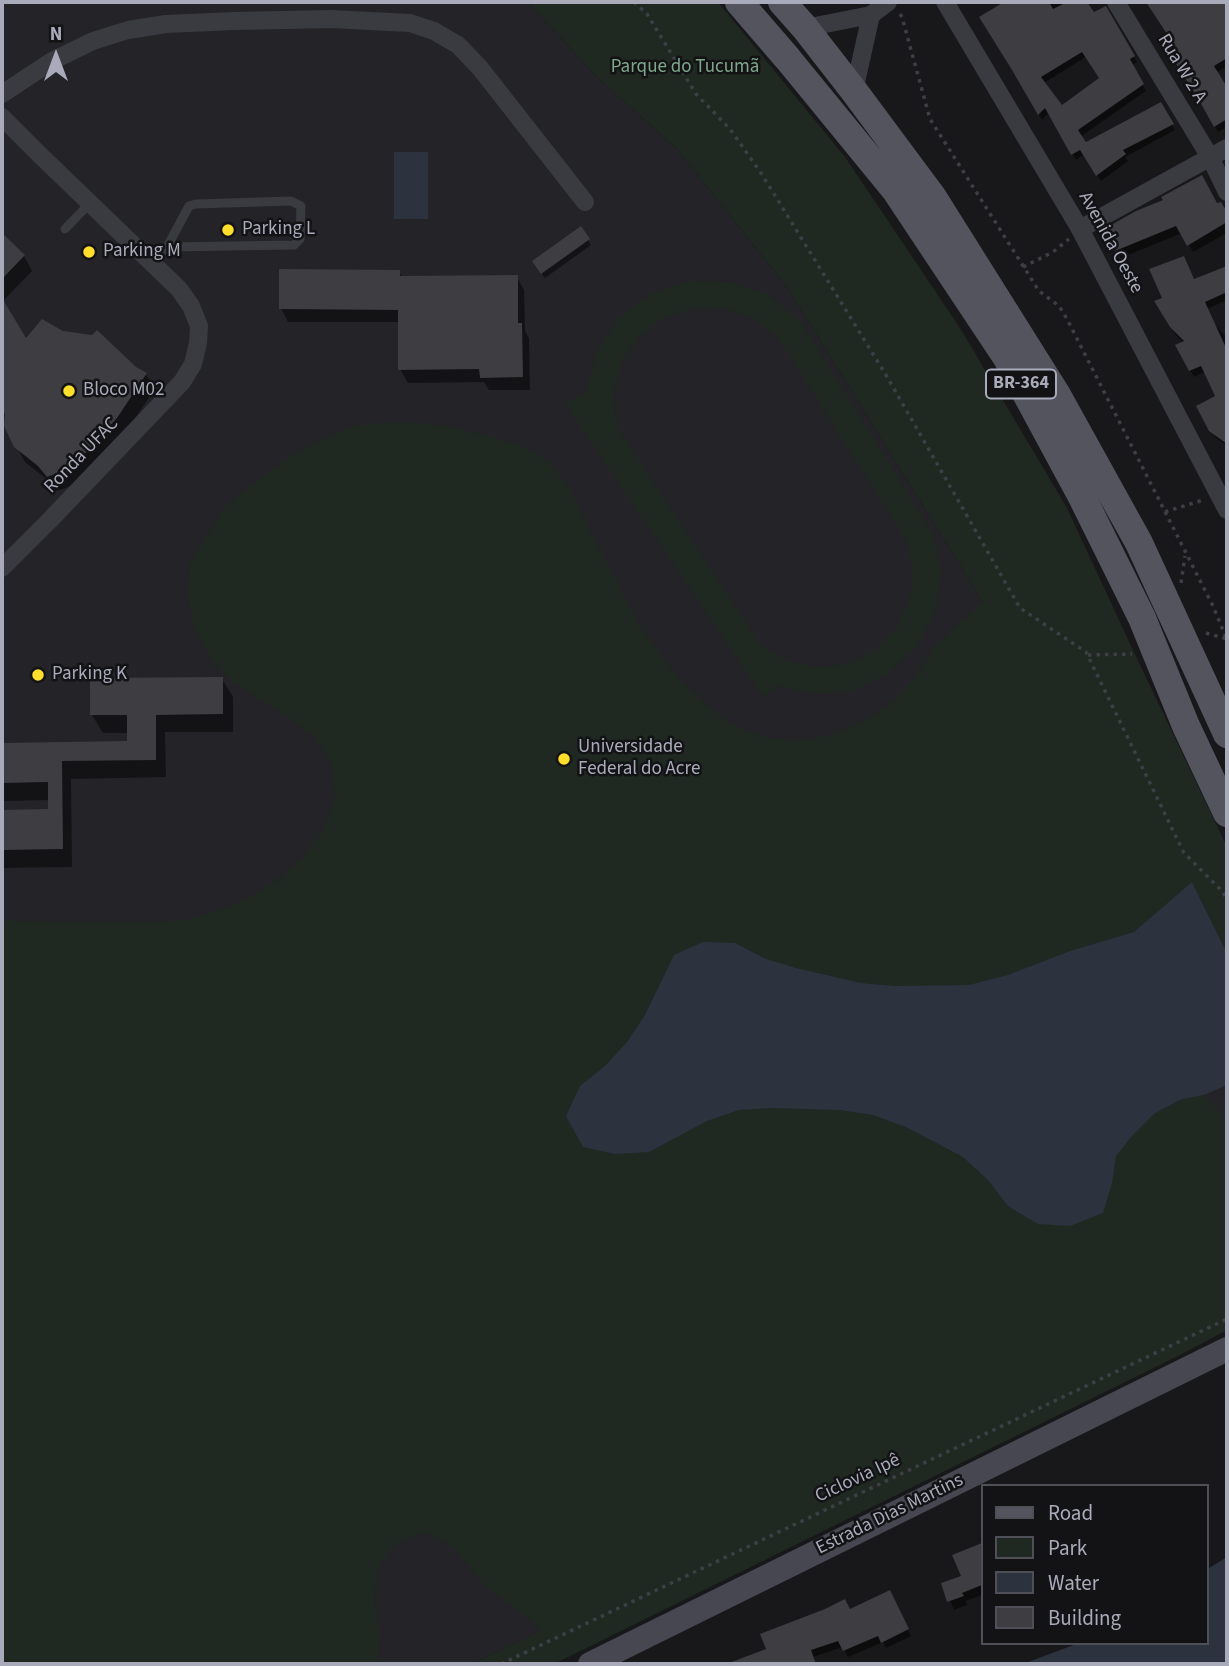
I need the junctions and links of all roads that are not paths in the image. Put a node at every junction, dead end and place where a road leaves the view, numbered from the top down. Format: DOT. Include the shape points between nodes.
graph roads {
  1 [pos="739,2"];
  2 [pos="782,2"];
  3 [pos="946,2"];
  4 [pos="1116,2"];
  5 [pos="892,6"];
  6 [pos="871,15"];
  7 [pos="805,28"];
  8 [pos="854,91"];
  9 [pos="2,94"];
  10 [pos="2,117"];
  11 [pos="1227,148"];
  12 [pos="1210,157"];
  13 [pos="1227,192"];
  14 [pos="585,202"];
  15 [pos="89,203"];
  16 [pos="65,229"];
  17 [pos="1080,229"];
  18 [pos="167,247"];
  19 [pos="150,261"];
  20 [pos="1225,498"];
  21 [pos="2,568"];
  22 [pos="1227,734"];
  23 [pos="1227,813"];
  24 [pos="1227,1349"];
  25 [pos="590,1664"];
  1 -- 23 [label="main road, BR-364" via="896,191 1007,358 1142,618"];
  2 -- 7 [label="main road, BR-364"];
  3 -- 17 [label="street, Avenida Oeste"];
  4 -- 12 [label="street, Rua W 2 A"];
  5 -- 6 [label="street"];
  6 -- 7 [label="street"];
  6 -- 8 [label="street"];
  7 -- 8 [label="main road, BR-364"];
  8 -- 22 [label="main road, BR-364" via="932,196 1056,394 1139,543"];
  9 -- 14 [label="street" via="52,61 128,30 234,21 410,23 458,45"];
  10 -- 15 [label="street, Ronda UFAC"];
  11 -- 12 [label="street"];
  12 -- 13 [label="street, Rua W 2 A"];
  12 -- 17 [label="street"];
  15 -- 16 [label="lane"];
  15 -- 19 [label="street, Ronda UFAC"];
  17 -- 20 [label="street, Avenida Oeste"];
  18 -- 18 [label="lane" via="294,245 300,239 301,206 290,201 190,206"];
  18 -- 19 [label="lane"];
  19 -- 21 [label="street, Ronda UFAC" via="191,306 199,326 193,364 182,382"];
  24 -- 25 [label="street, Estrada Dias Martins"];
}
